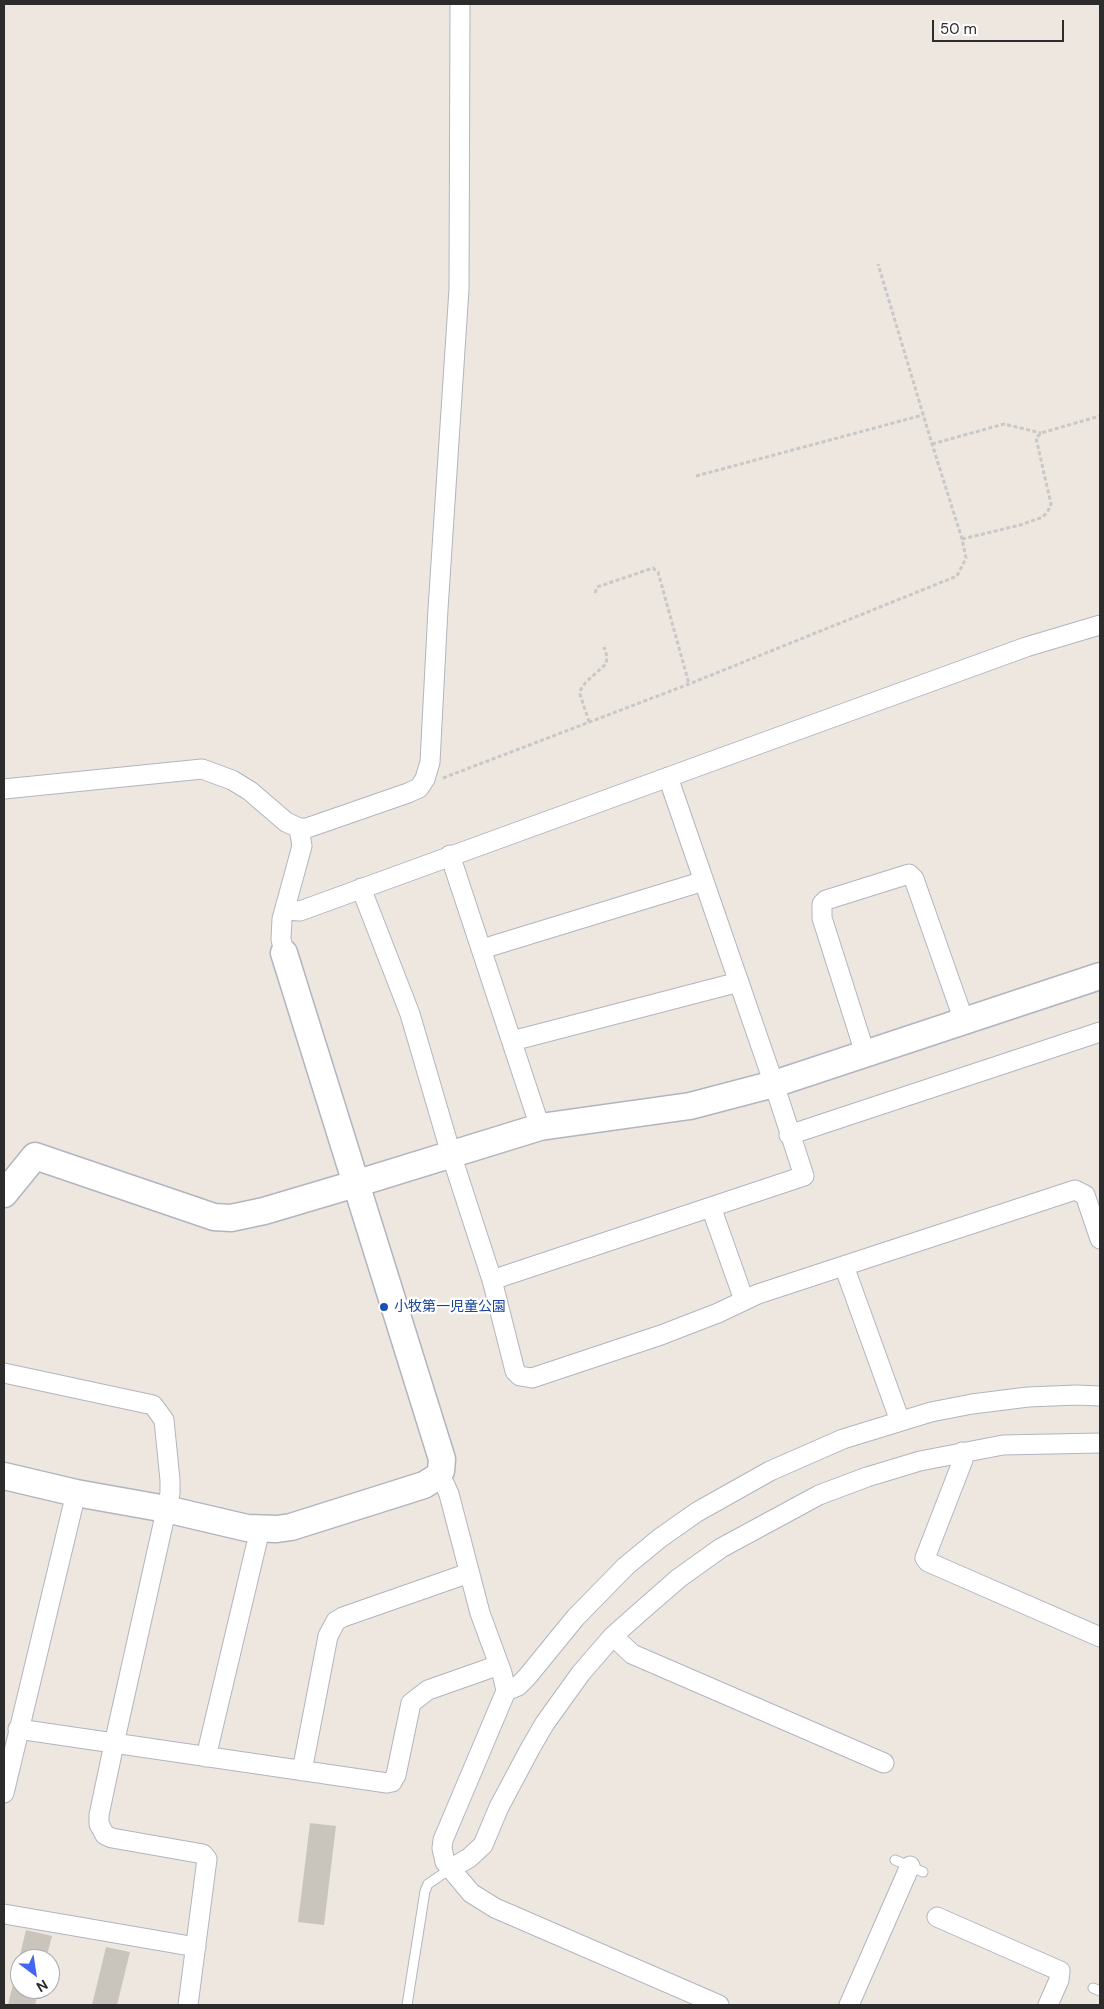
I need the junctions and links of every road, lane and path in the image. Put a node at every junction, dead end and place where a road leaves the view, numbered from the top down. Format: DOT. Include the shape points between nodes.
graph roads {
  1 [pos="460,4"];
  2 [pos="878,264"];
  3 [pos="923,414"];
  4 [pos="1100,416"];
  5 [pos="1042,433"];
  6 [pos="932,444"];
  7 [pos="696,476"];
  8 [pos="962,539"];
  9 [pos="595,593"];
  10 [pos="1100,625"];
  11 [pos="604,647"];
  12 [pos="689,684"];
  13 [pos="589,722"];
  14 [pos="668,777"];
  15 [pos="419,788"];
  16 [pos="4,789"];
  17 [pos="299,828"];
  18 [pos="450,855"];
  19 [pos="704,881"];
  20 [pos="361,888"];
  21 [pos="285,910"];
  22 [pos="482,949"];
  23 [pos="284,953"];
  24 [pos="1100,976"];
  25 [pos="739,982"];
  26 [pos="964,1021"];
  27 [pos="1100,1032"];
  28 [pos="512,1041"];
  29 [pos="866,1053"];
  30 [pos="774,1084"];
  31 [pos="540,1127"];
  32 [pos="789,1135"];
  33 [pos="451,1154"];
  34 [pos="355,1184"];
  35 [pos="4,1194"];
  36 [pos="711,1207"];
  37 [pos="1100,1239"];
  38 [pos="844,1266"];
  39 [pos="492,1280"];
  40 [pos="744,1300"];
  41 [pos="4,1373"];
  42 [pos="1100,1396"];
  43 [pos="900,1421"];
  44 [pos="1100,1443"];
  45 [pos="962,1452"];
  46 [pos="4,1476"];
  47 [pos="437,1477"];
  48 [pos="76,1493"];
  49 [pos="166,1509"];
  50 [pos="258,1528"];
  51 [pos="469,1573"];
  52 [pos="613,1636"];
  53 [pos="1100,1637"];
  54 [pos="499,1665"];
  55 [pos="506,1690"];
  56 [pos="18,1728"];
  57 [pos="114,1744"];
  58 [pos="206,1757"];
  59 [pos="884,1763"];
  60 [pos="302,1771"];
  61 [pos="4,1793"];
  62 [pos="909,1866"];
  63 [pos="450,1869"];
  64 [pos="4,1914"];
  65 [pos="937,1918"];
  66 [pos="196,1947"];
  67 [pos="188,2005"];
  68 [pos="408,2005"];
  69 [pos="719,2005"];
  70 [pos="849,2005"];
  71 [pos="1048,2005"];
  1 -- 15 [label="street" via="459,289 430,762"];
  2 -- 3 [label="path"];
  3 -- 6 [label="path"];
  3 -- 7 [label="path"];
  4 -- 5 [label="path"];
  5 -- 6 [label="path" via="1004,424"];
  5 -- 8 [label="path" via="1036,438 1051,504 1048,511 1032,522"];
  6 -- 8 [label="path"];
  8 -- 12 [label="path" via="966,558 957,576"];
  9 -- 12 [label="path" via="597,587 653,568 658,572"];
  10 -- 14 [label="street" via="1026,647"];
  11 -- 13 [label="path" via="606,664 586,682 580,694"];
  12 -- 13 [label="path"];
  13 -- 15 [label="path"];
  14 -- 18 [label="street"];
  14 -- 19 [label="street"];
  15 -- 17 [label="street" via="307,828"];
  16 -- 17 [label="street" via="202,769 244,787 286,822"];
  17 -- 21 [label="street" via="302,846"];
  18 -- 20 [label="street"];
  18 -- 22 [label="street"];
  19 -- 22 [label="street"];
  19 -- 25 [label="street"];
  20 -- 21 [label="street" via="300,911"];
  20 -- 33 [label="street" via="410,1014"];
  21 -- 23 [label="street" via="281,939"];
  22 -- 28 [label="street"];
  23 -- 34 [label="street"];
  24 -- 26 [label="street"];
  25 -- 28 [label="street"];
  25 -- 30 [label="street"];
  26 -- 29 [label="street"];
  26 -- 29 [label="street" via="914,879 908,874 826,900 822,904 822,918"];
  27 -- 32 [label="street"];
  28 -- 31 [label="street"];
  29 -- 30 [label="street"];
  30 -- 31 [label="street" via="690,1106"];
  30 -- 32 [label="street"];
  31 -- 33 [label="street"];
  32 -- 36 [label="street" via="804,1176"];
  33 -- 34 [label="street"];
  33 -- 39 [label="street"];
  34 -- 35 [label="street" via="264,1211 231,1218 214,1217 35,1156"];
  34 -- 47 [label="street" via="442,1459"];
  36 -- 39 [label="street"];
  36 -- 40 [label="street"];
  37 -- 38 [label="street" via="1085,1196 1075,1190"];
  38 -- 40 [label="street"];
  38 -- 43 [label="street"];
  39 -- 40 [label="street" via="515,1371 520,1376 532,1378 661,1335"];
  41 -- 49 [label="street" via="153,1405 164,1420 170,1480"];
  42 -- 43 [label="street" via="1038,1397 981,1403"];
  43 -- 55 [label="street" via="770,1470 697,1512 626,1566 576,1616 518,1686"];
  44 -- 45 [label="street" via="1019,1444"];
  45 -- 52 [label="street" via="867,1477 762,1524 679,1578"];
  45 -- 53 [label="street" via="963,1460 925,1558"];
  46 -- 48 [label="street"];
  47 -- 50 [label="street" via="424,1485 292,1527"];
  47 -- 51 [label="street" via="450,1494"];
  48 -- 49 [label="street"];
  48 -- 56 [label="street"];
  49 -- 50 [label="street"];
  49 -- 57 [label="street"];
  50 -- 58 [label="street"];
  51 -- 54 [label="street"];
  51 -- 60 [label="street" via="336,1621 328,1636"];
  52 -- 59 [label="street" via="632,1654"];
  52 -- 63 [label="street" via="545,1723 516,1774 483,1845"];
  54 -- 55 [label="street"];
  54 -- 60 [label="street" via="428,1690 411,1703 392,1782"];
  55 -- 63 [label="street" via="443,1840 443,1855"];
  56 -- 57 [label="street"];
  56 -- 61 [label="street"];
  57 -- 58 [label="street"];
  57 -- 66 [label="street" via="99,1824 105,1835 112,1838 203,1854 207,1859"];
  58 -- 60 [label="street"];
  62 -- 70 [label="street"];
  63 -- 68 [label="lane" via="428,1884 425,1891"];
  63 -- 69 [label="street" via="471,1893 495,1908"];
  64 -- 66 [label="street"];
  65 -- 71 [label="street" via="1060,1971"];
  66 -- 67 [label="street"];
}
